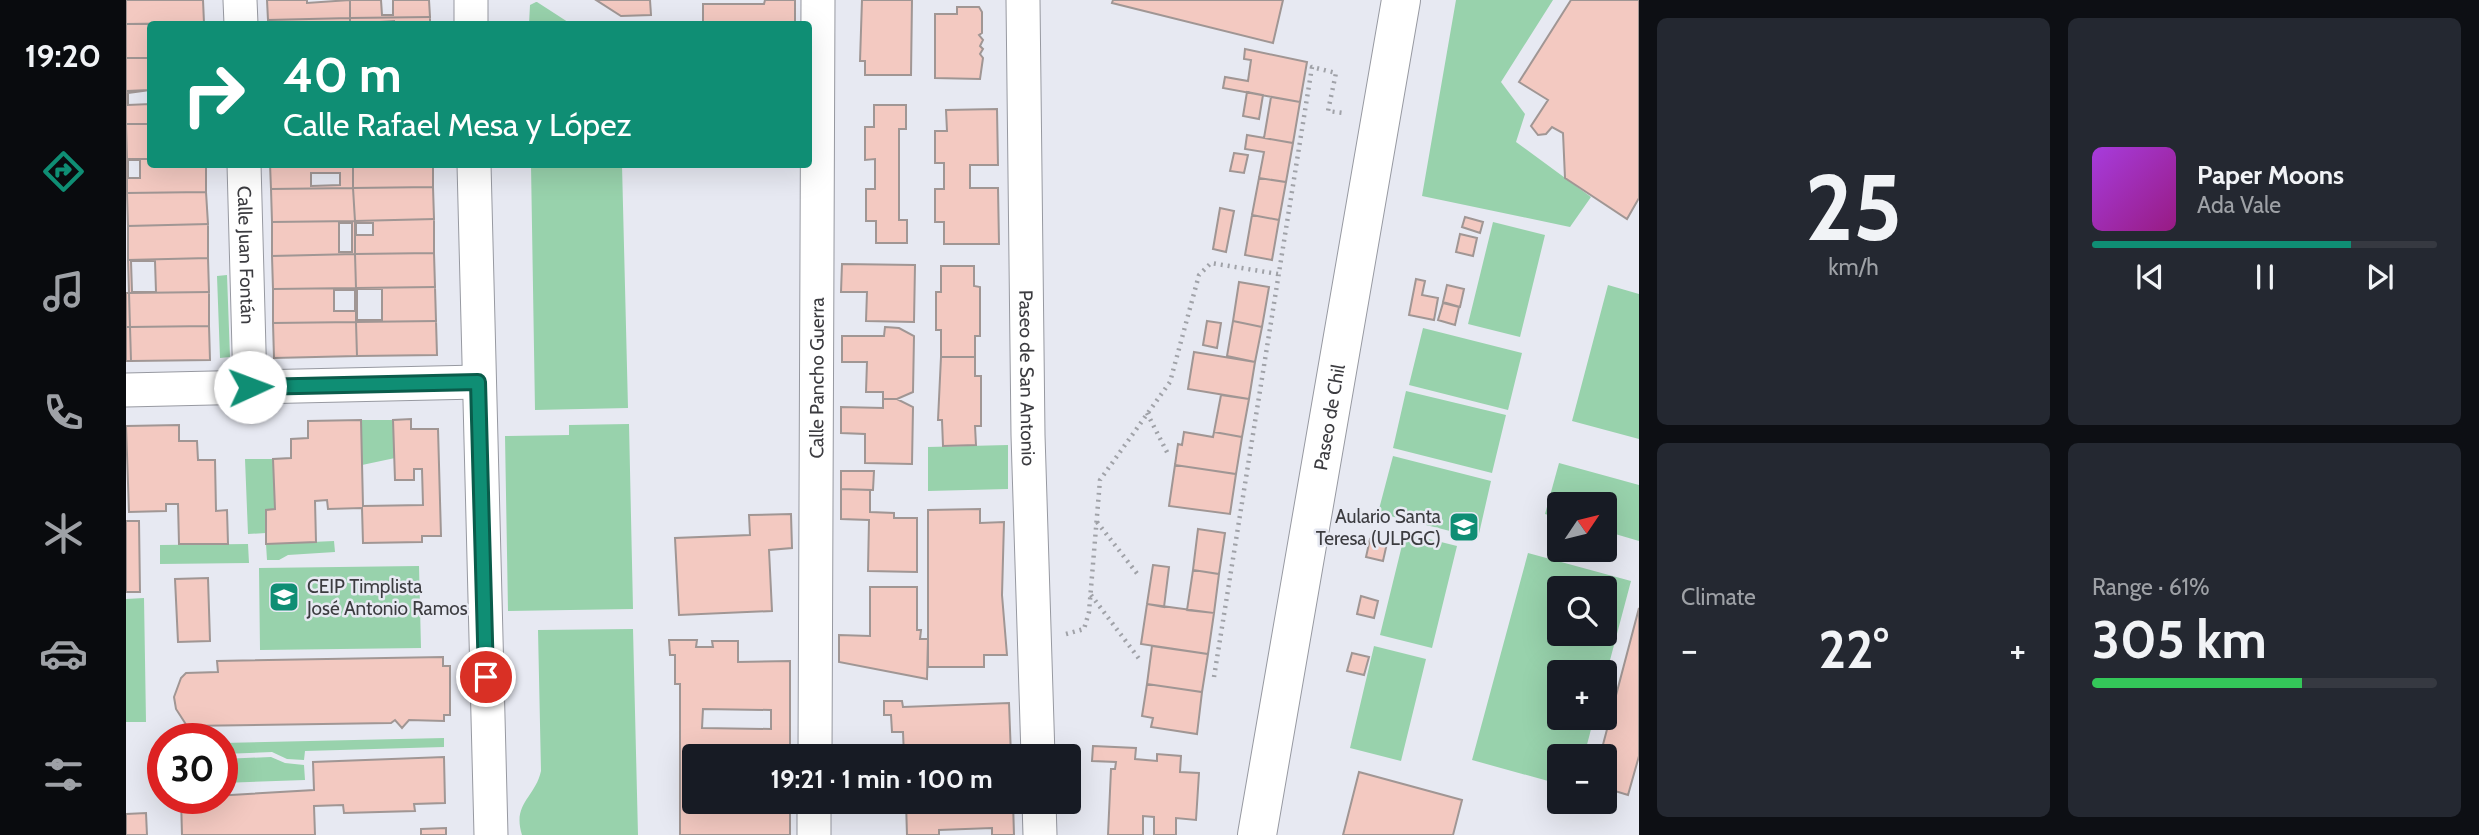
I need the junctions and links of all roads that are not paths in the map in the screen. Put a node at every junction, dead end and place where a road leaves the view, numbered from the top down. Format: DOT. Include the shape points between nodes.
graph roads {
  1 [pos="240,0"];
  2 [pos="471,0"];
  3 [pos="818,0"];
  4 [pos="1023,0"];
  5 [pos="1401,0"];
  6 [pos="241,21"];
  7 [pos="471,21"];
  8 [pos="244,168"];
  9 [pos="474,168"];
  10 [pos="478,382"];
  11 [pos="250,387"];
  12 [pos="126,390"];
  13 [pos="815,744"];
  14 [pos="1038,744"];
  15 [pos="814,814"];
  16 [pos="1039,814"];
  17 [pos="491,835"];
  18 [pos="814,835"];
  19 [pos="1040,835"];
  20 [pos="1257,835"];
  1 -- 6 [label="street"];
  2 -- 7 [label="street"];
  3 -- 13 [label="street, Calle Pancho Guerra"];
  4 -- 14 [label="street, Paseo de San Antonio" via="1028,435"];
  5 -- 20 [label="street, Paseo de Chil"];
  8 -- 11 [label="street, Calle Juan Fontán"];
  9 -- 10 [label="street"];
  10 -- 11 [label="street"];
  10 -- 17 [label="street"];
  11 -- 12 [label="street"];
  15 -- 18 [label="street"];
  16 -- 19 [label="street"];
}
